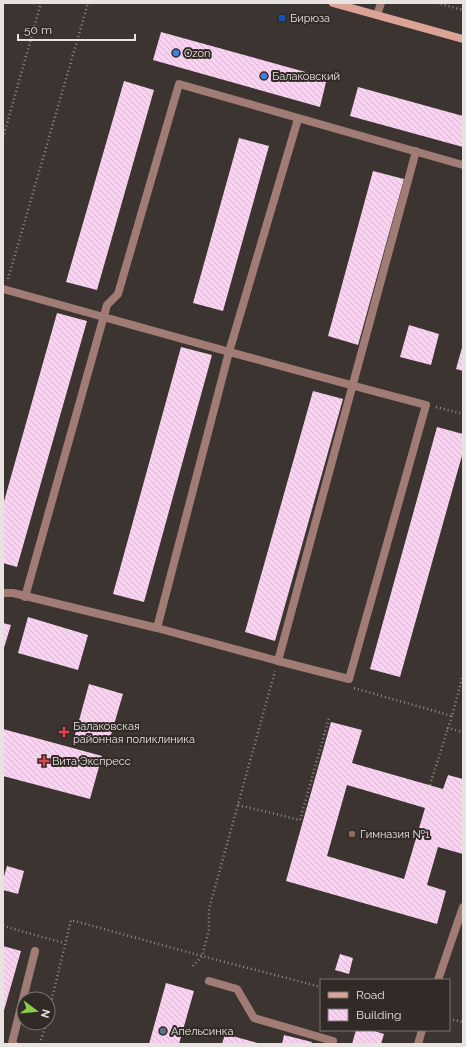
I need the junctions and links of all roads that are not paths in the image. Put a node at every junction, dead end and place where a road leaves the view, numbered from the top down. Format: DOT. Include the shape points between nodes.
graph roads {
  1 [pos="333,3"];
  2 [pos="381,3"];
  3 [pos="377,15"];
  4 [pos="463,39"];
  5 [pos="298,119"];
  6 [pos="416,151"];
  7 [pos="463,166"];
  8 [pos="4,289"];
  9 [pos="104,317"];
  10 [pos="229,352"];
  11 [pos="353,386"];
  12 [pos="3,593"];
  13 [pos="25,597"];
  14 [pos="157,628"];
  15 [pos="278,661"];
  16 [pos="463,907"];
  17 [pos="35,951"];
  18 [pos="438,979"];
  19 [pos="209,981"];
  20 [pos="422,1031"];
  21 [pos="14,1044"];
  22 [pos="332,1044"];
  23 [pos="418,1044"];
  1 -- 3 [label="main road"];
  2 -- 3 [label="lane"];
  3 -- 4 [label="main road"];
  5 -- 6 [label="lane"];
  5 -- 9 [label="lane" via="178,84 118,294 107,305"];
  5 -- 10 [label="lane"];
  6 -- 7 [label="lane"];
  6 -- 11 [label="lane"];
  8 -- 9 [label="lane"];
  9 -- 10 [label="lane"];
  9 -- 13 [label="lane"];
  10 -- 11 [label="lane"];
  10 -- 14 [label="lane"];
  11 -- 15 [label="lane"];
  11 -- 15 [label="lane" via="426,405 349,679"];
  12 -- 13 [label="lane"];
  13 -- 14 [label="lane"];
  14 -- 15 [label="lane"];
  16 -- 18 [label="lane"];
  17 -- 21 [label="lane" via="12,1043"];
  19 -- 22 [label="lane" via="237,989 254,1018 333,1040"];
  20 -- 23 [label="lane"];
}
